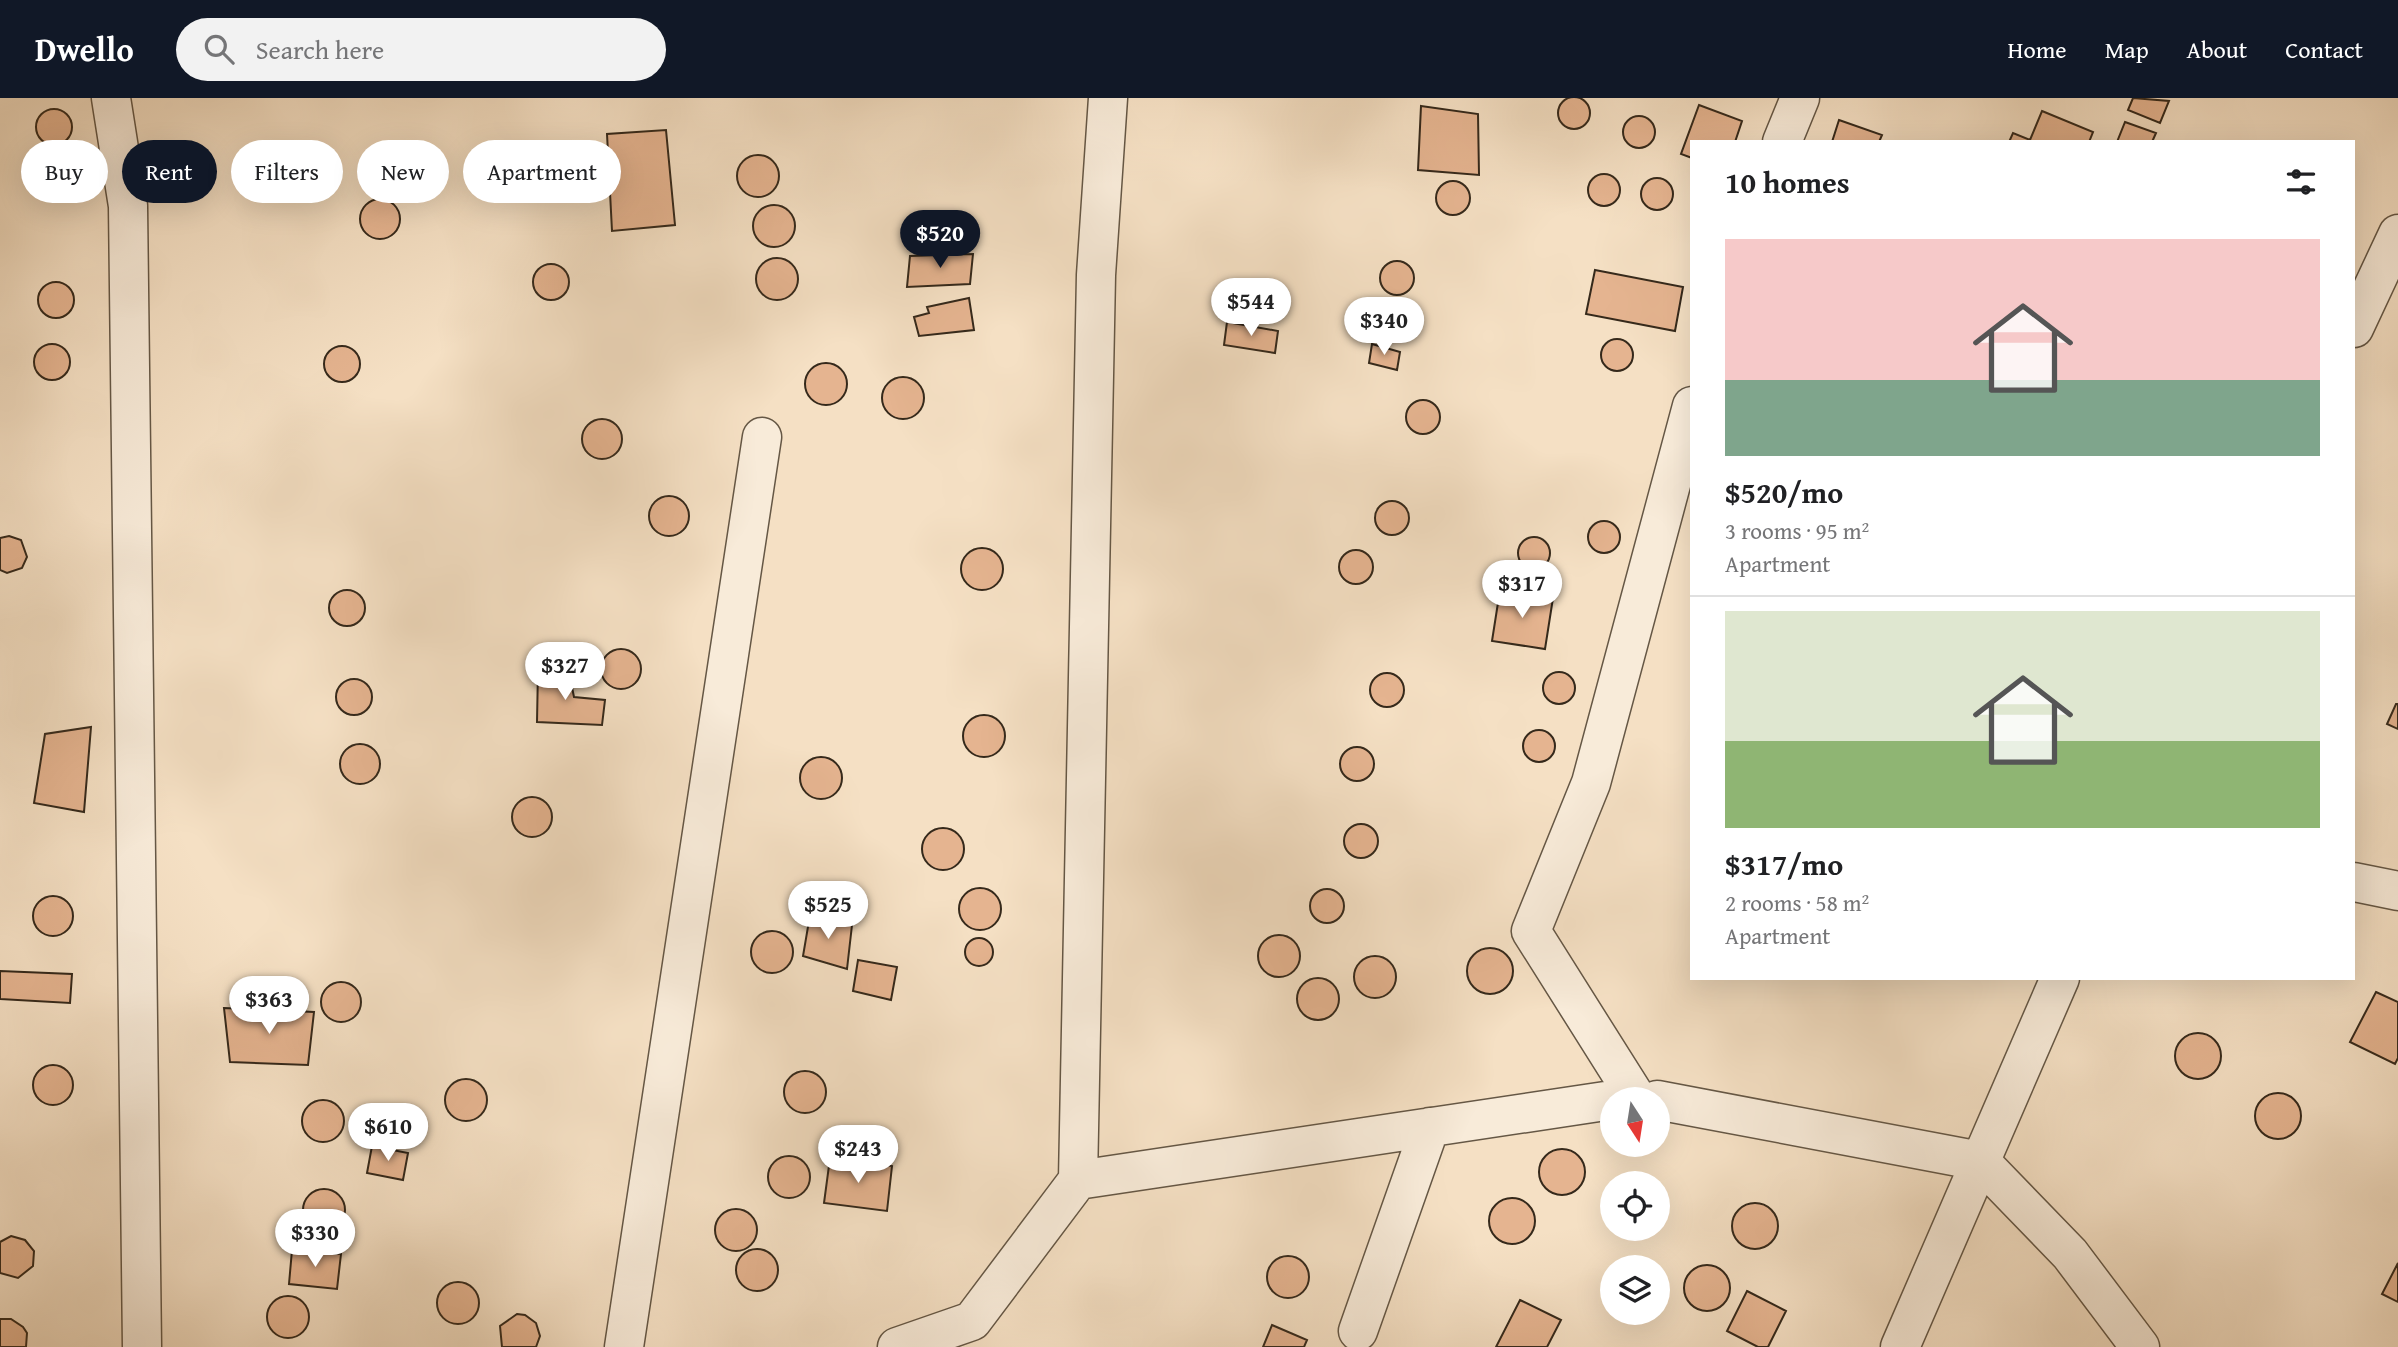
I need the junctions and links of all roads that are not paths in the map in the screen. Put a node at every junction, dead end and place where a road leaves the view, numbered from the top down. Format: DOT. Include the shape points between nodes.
graph roads {
  1 [pos="111,98"];
  2 [pos="1108,98"];
  3 [pos="1800,98"];
  4 [pos="1783,140"];
  5 [pos="2398,234"];
  6 [pos="2385,297"];
  7 [pos="2355,327"];
  8 [pos="1690,413"];
  9 [pos="761,437"];
  10 [pos="2355,881"];
  11 [pos="2398,891"];
  12 [pos="2059,980"];
  13 [pos="1627,1087"];
  14 [pos="1600,1104"];
  15 [pos="1670,1105"];
  16 [pos="1430,1127"];
  17 [pos="1980,1161"];
  18 [pos="1078,1180"];
  19 [pos="1359,1331"];
  20 [pos="970,1334"];
  21 [pos="142,1347"];
  22 [pos="624,1347"];
  23 [pos="897,1347"];
  24 [pos="1900,1347"];
  25 [pos="2140,1347"];
  1 -- 21 [label="street" via="128,205"];
  2 -- 18 [label="street" via="1096,275"];
  3 -- 4 [label="street"];
  5 -- 6 [label="street"];
  6 -- 7 [label="street"];
  8 -- 13 [label="street" via="1591,783 1531,931"];
  9 -- 22 [label="street"];
  10 -- 11 [label="street"];
  12 -- 17 [label="street"];
  14 -- 16 [label="street"];
  15 -- 17 [label="street"];
  16 -- 18 [label="street"];
  16 -- 19 [label="street"];
  17 -- 24 [label="street"];
  17 -- 25 [label="street" via="2070,1254"];
  18 -- 20 [label="street"];
  20 -- 23 [label="street"];
}
